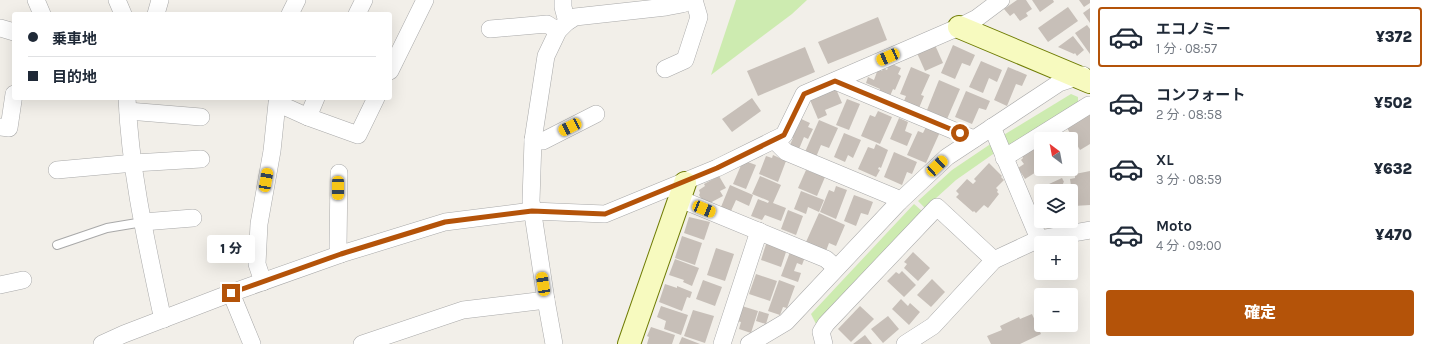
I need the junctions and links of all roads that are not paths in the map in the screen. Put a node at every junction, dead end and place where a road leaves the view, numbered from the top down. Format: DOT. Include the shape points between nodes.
graph roads {
  1 [pos="36,0"];
  2 [pos="117,0"];
  3 [pos="160,0"];
  4 [pos="297,0"];
  5 [pos="364,0"];
  6 [pos="425,0"];
  7 [pos="564,0"];
  8 [pos="693,0"];
  9 [pos="1001,0"];
  10 [pos="41,12"];
  11 [pos="122,12"];
  12 [pos="157,12"];
  13 [pos="291,12"];
  14 [pos="358,12"];
  15 [pos="563,26"];
  16 [pos="959,27"];
  17 [pos="0,28"];
  18 [pos="487,30"];
  19 [pos="12,31"];
  20 [pos="392,67"];
  21 [pos="665,69"];
  22 [pos="1086,77"];
  23 [pos="835,81"];
  24 [pos="13,100"];
  25 [pos="315,100"];
  26 [pos="375,100"];
  27 [pos="128,104"];
  28 [pos="1089,105"];
  29 [pos="596,114"];
  30 [pos="308,117"];
  31 [pos="201,118"];
  32 [pos="0,127"];
  33 [pos="992,127"];
  34 [pos="974,139"];
  35 [pos="533,140"];
  36 [pos="774,140"];
  37 [pos="1004,158"];
  38 [pos="201,159"];
  39 [pos="134,163"];
  40 [pos="57,170"];
  41 [pos="338,173"];
  42 [pos="682,191"];
  43 [pos="898,202"];
  44 [pos="532,211"];
  45 [pos="193,218"];
  46 [pos="143,222"];
  47 [pos="1090,230"];
  48 [pos="759,231"];
  49 [pos="1038,236"];
  50 [pos="1056,236"];
  51 [pos="1034,241"];
  52 [pos="57,245"];
  53 [pos="341,254"];
  54 [pos="994,260"];
  55 [pos="836,268"];
  56 [pos="23,280"];
  57 [pos="263,282"];
  58 [pos="0,285"];
  59 [pos="231,293"];
  60 [pos="546,300"];
  61 [pos="164,319"];
  62 [pos="102,344"];
  63 [pos="252,344"];
  64 [pos="362,344"];
  65 [pos="554,344"];
  66 [pos="629,344"];
  67 [pos="722,344"];
  68 [pos="748,344"];
  69 [pos="824,344"];
  70 [pos="905,344"];
  1 -- 10 [label="street"];
  2 -- 11 [label="street"];
  3 -- 12 [label="street"];
  4 -- 13 [label="street"];
  5 -- 14 [label="street"];
  6 -- 20 [label="street"];
  7 -- 15 [label="street"];
  8 -- 15 [label="street" via="666,7 575,17"];
  8 -- 21 [label="street" via="699,17 685,60"];
  9 -- 16 [label="street"];
  15 -- 18 [label="street" via="547,24"];
  15 -- 35 [label="street" via="546,56"];
  16 -- 22 [label="street"];
  16 -- 23 [label="street"];
  17 -- 19 [label="street"];
  22 -- 33 [label="street" via="1059,83"];
  23 -- 34 [label="street"];
  23 -- 36 [label="street" via="804,94 784,135"];
  24 -- 32 [label="street" via="9,128"];
  25 -- 30 [label="street"];
  26 -- 30 [label="street" via="358,135"];
  27 -- 31 [label="street"];
  27 -- 39 [label="street"];
  28 -- 37 [label="street"];
  29 -- 35 [label="street" via="543,141"];
  30 -- 57 [label="street" via="277,104 272,151 259,224 258,264"];
  33 -- 34 [label="street"];
  33 -- 37 [label="street"];
  34 -- 43 [label="street" via="947,157"];
  35 -- 44 [label="street"];
  36 -- 42 [label="street" via="717,168"];
  36 -- 43 [label="street" via="786,152 894,197"];
  37 -- 49 [label="street"];
  38 -- 39 [label="street"];
  39 -- 40 [label="street"];
  39 -- 46 [label="street"];
  41 -- 53 [label="street" via="338,246"];
  42 -- 44 [label="street" via="605,214"];
  42 -- 48 [label="street"];
  42 -- 66 [label="street"];
  43 -- 55 [label="street"];
  44 -- 53 [label="street" via="445,222"];
  44 -- 60 [label="street"];
  45 -- 46 [label="street"];
  46 -- 52 [label="lane" via="108,228"];
  46 -- 61 [label="street"];
  47 -- 50 [label="street"];
  48 -- 55 [label="street" via="826,259"];
  48 -- 67 [label="street"];
  51 -- 54 [label="street"];
  53 -- 57 [label="street"];
  54 -- 69 [label="street" via="937,207 826,324 821,332"];
  54 -- 70 [label="street" via="933,326"];
  55 -- 68 [label="street" via="786,322"];
  56 -- 58 [label="street"];
  57 -- 59 [label="street"];
  59 -- 61 [label="street"];
  59 -- 63 [label="street"];
  60 -- 64 [label="street" via="463,310"];
  60 -- 65 [label="street"];
  61 -- 62 [label="street"];
}
